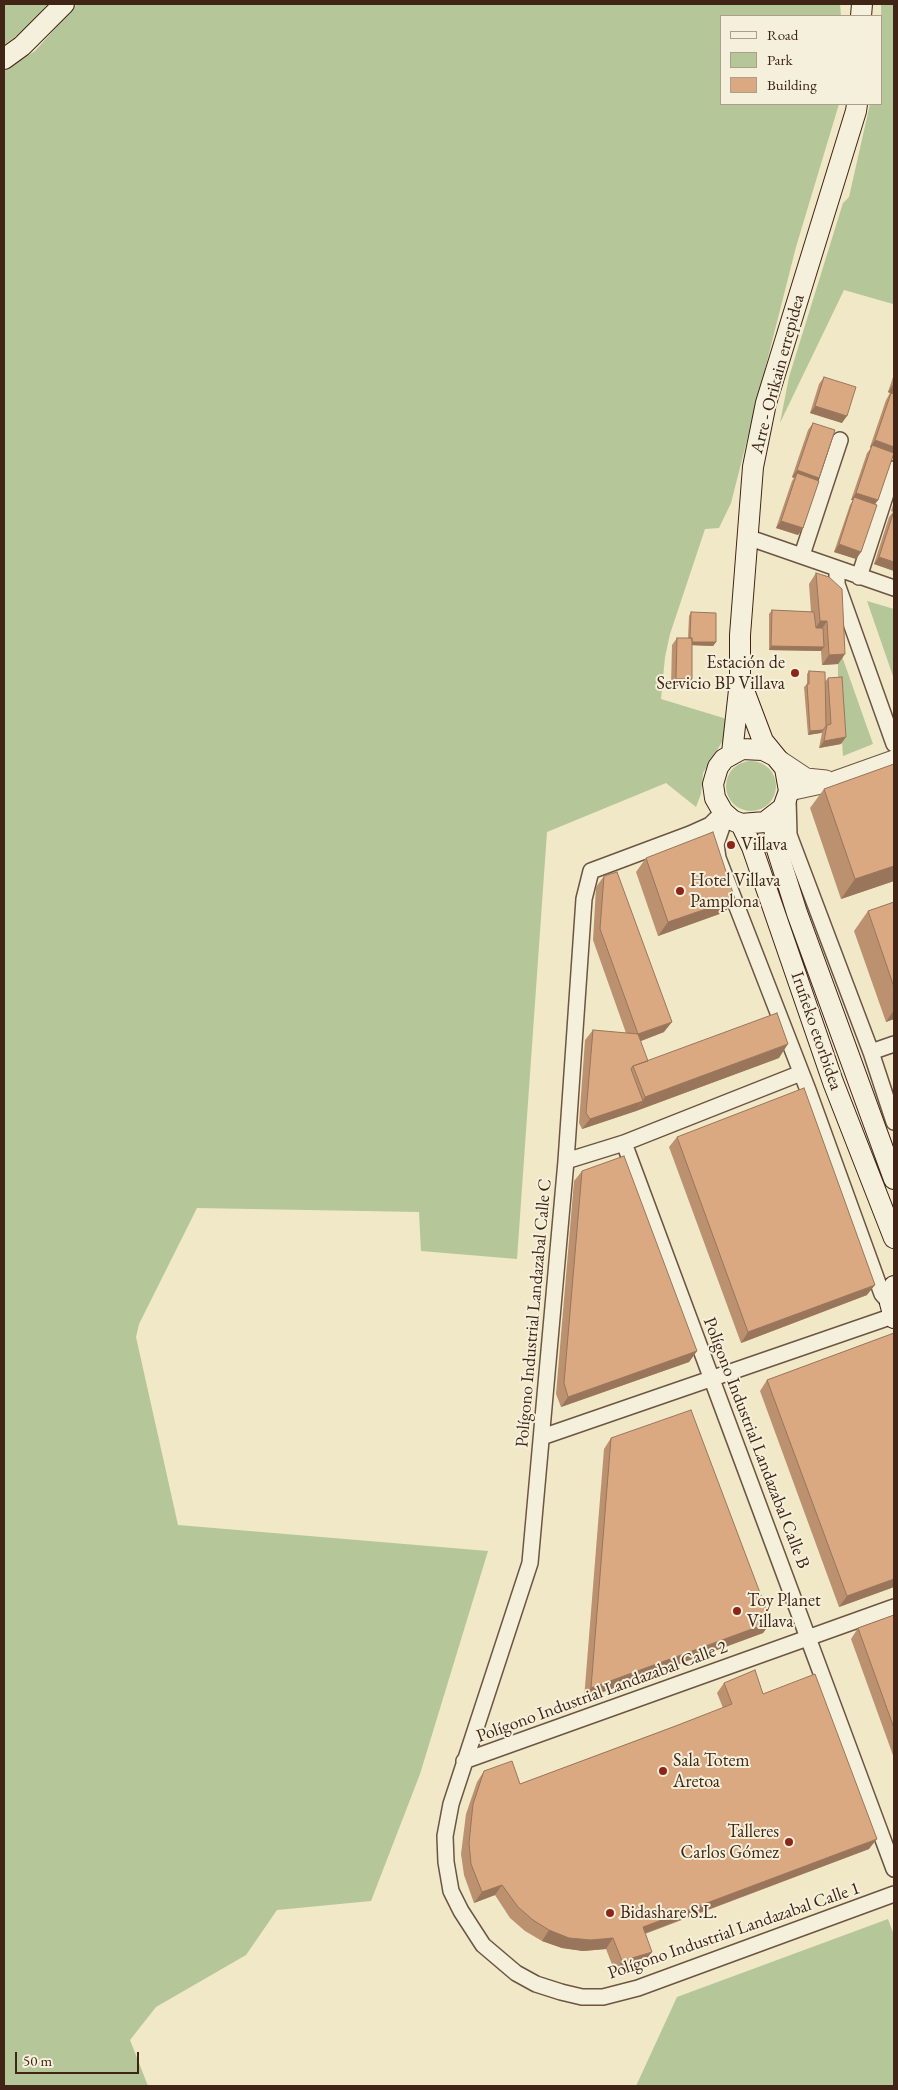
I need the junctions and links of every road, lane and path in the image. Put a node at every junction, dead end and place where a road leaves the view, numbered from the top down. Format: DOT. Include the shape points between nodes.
graph roads {
  1 [pos="64,4"];
  2 [pos="4,59"];
  3 [pos="857,105"];
  4 [pos="840,440"];
  5 [pos="894,469"];
  6 [pos="747,537"];
  7 [pos="802,555"];
  8 [pos="837,569"];
  9 [pos="859,577"];
  10 [pos="894,588"];
  11 [pos="740,681"];
  12 [pos="894,744"];
  13 [pos="732,753"];
  14 [pos="776,757"];
  15 [pos="894,760"];
  16 [pos="834,781"];
  17 [pos="785,802"];
  18 [pos="730,817"];
  19 [pos="894,1044"];
  20 [pos="871,1052"];
  21 [pos="801,1074"];
  22 [pos="894,1122"];
  23 [pos="624,1143"];
  24 [pos="566,1161"];
  25 [pos="894,1179"];
  26 [pos="894,1238"];
  27 [pos="893,1306"];
  28 [pos="712,1379"];
  29 [pos="542,1436"];
  30 [pos="894,1607"];
  31 [pos="809,1639"];
  32 [pos="464,1761"];
  33 [pos="894,1869"];
  34 [pos="451,1891"];
  35 [pos="894,1894"];
  1 -- 2 [label="main road" via="22,46"];
  3 -- 6 [label="main road, Arre - Orikain errepidea" via="766,403 753,468"];
  4 -- 7 [label="street"];
  5 -- 9 [label="street"];
  6 -- 7 [label="street"];
  6 -- 11 [label="main road, Arre - Orikain errepidea"];
  7 -- 8 [label="street"];
  8 -- 9 [label="street"];
  8 -- 12 [label="street" via="837,584"];
  9 -- 10 [label="street"];
  11 -- 13 [label="main road"];
  11 -- 14 [label="main road" via="762,741"];
  13 -- 14 [label="main road" via="753,748"];
  13 -- 18 [label="main road" via="718,768 713,784 715,798"];
  14 -- 16 [label="street" via="806,778"];
  14 -- 17 [label="main road" via="787,774"];
  15 -- 16 [label="street"];
  16 -- 17 [label="street"];
  17 -- 18 [label="main road" via="765,822"];
  17 -- 20 [label="street" via="789,835"];
  17 -- 25 [label="main road, Iruñeko etorbidea" via="774,840 797,913"];
  18 -- 21 [label="street" via="716,844 718,858"];
  18 -- 24 [label="street, Polígono Industrial Landazabal Calle C" via="591,871 584,899"];
  18 -- 26 [label="main road, Iruñeko etorbidea" via="752,847 833,1082"];
  19 -- 20 [label="street"];
  20 -- 22 [label="street"];
  21 -- 23 [label="street"];
  21 -- 27 [label="street" via="882,1294"];
  23 -- 24 [label="street"];
  23 -- 28 [label="street, Polígono Industrial Landazabal Calle B"];
  24 -- 29 [label="street, Polígono Industrial Landazabal Calle C"];
  27 -- 28 [label="street"];
  28 -- 29 [label="street"];
  28 -- 31 [label="street, Polígono Industrial Landazabal Calle B"];
  29 -- 32 [label="street, Polígono Industrial Landazabal Calle C" via="530,1563"];
  30 -- 31 [label="street, Polígono Industrial Landazabal Calle 2"];
  31 -- 32 [label="street, Polígono Industrial Landazabal Calle 2"];
  31 -- 33 [label="street, Polígono Industrial Landazabal Calle B"];
  32 -- 34 [label="street, Polígono Industrial Landazabal Calle C" via="451,1804 446,1836"];
  34 -- 35 [label="street, Polígono Industrial Landazabal Calle 1" via="483,1945 516,1973 582,1997 603,1997 667,1978"];
}
